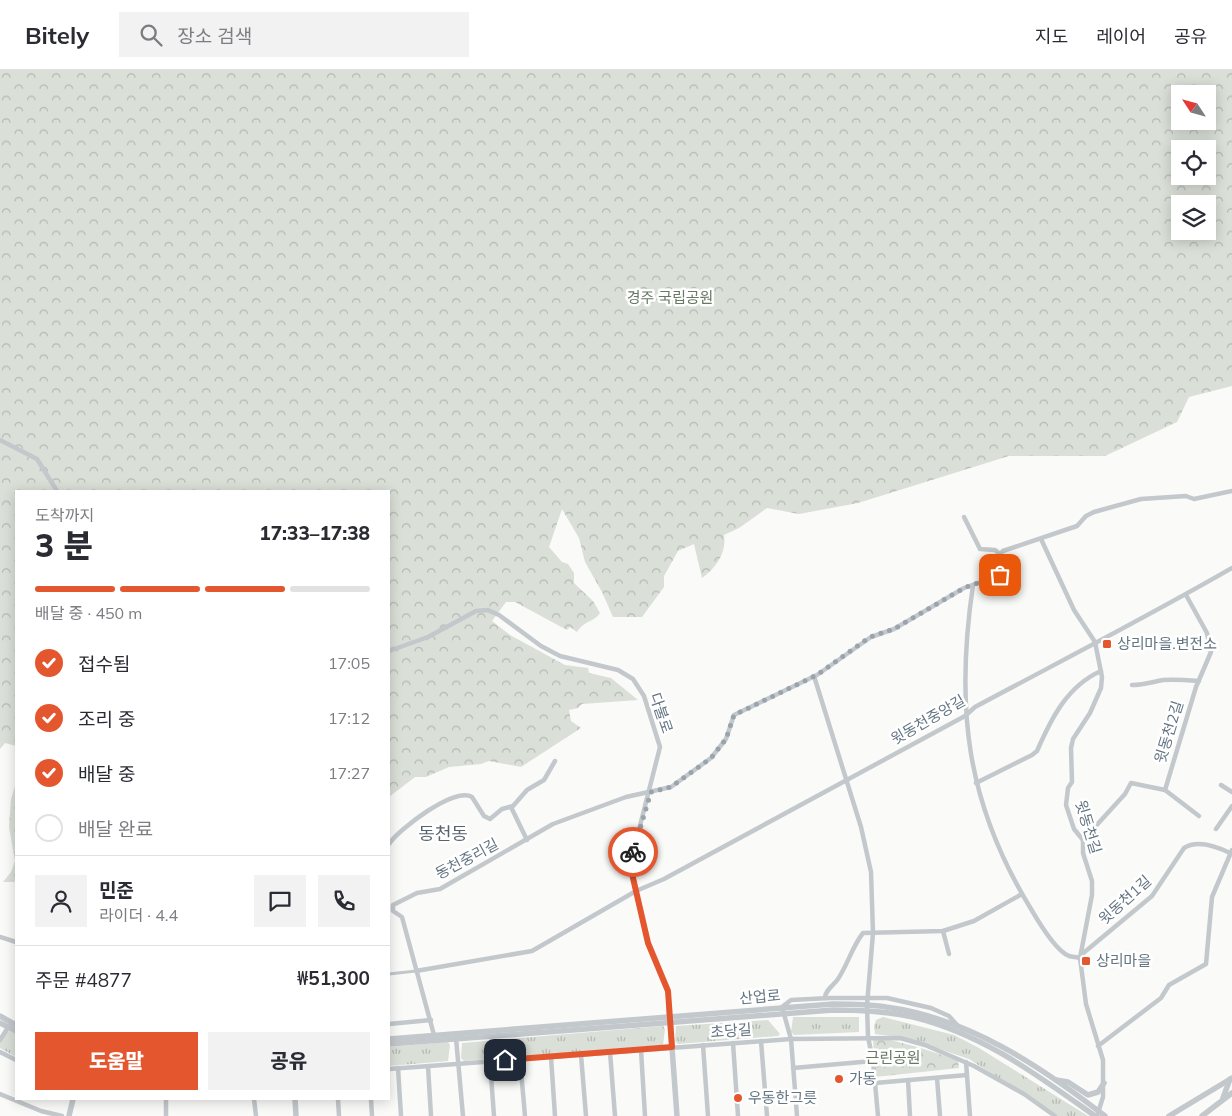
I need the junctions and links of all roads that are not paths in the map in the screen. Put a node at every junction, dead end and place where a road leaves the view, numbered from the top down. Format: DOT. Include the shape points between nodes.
graph roads {
  1 [pos="0,440"];
  2 [pos="56,490"];
  3 [pos="1232,491"];
  4 [pos="964,517"];
  5 [pos="1041,539"];
  6 [pos="1000,554"];
  7 [pos="1232,568"];
  8 [pos="973,585"];
  9 [pos="1186,595"];
  10 [pos="1095,642"];
  11 [pos="390,651"];
  12 [pos="1101,671"];
  13 [pos="814,676"];
  14 [pos="1199,681"];
  15 [pos="1132,685"];
  16 [pos="965,716"];
  17 [pos="555,761"];
  18 [pos="847,779"];
  19 [pos="976,783"];
  20 [pos="1221,784"];
  21 [pos="1165,790"];
  22 [pos="651,792"];
  23 [pos="1232,792"];
  24 [pos="1232,806"];
  25 [pos="511,807"];
  26 [pos="1199,816"];
  27 [pos="1216,829"];
  28 [pos="527,840"];
  29 [pos="1082,840"];
  30 [pos="390,843"];
  31 [pos="1231,852"];
  32 [pos="636,891"];
  33 [pos="1022,894"];
  34 [pos="391,904"];
  35 [pos="943,931"];
  36 [pos="873,933"];
  37 [pos="0,937"];
  38 [pos="15,942"];
  39 [pos="949,954"];
  40 [pos="1081,956"];
  41 [pos="416,971"];
  42 [pos="390,974"];
  43 [pos="869,997"];
  44 [pos="825,998"];
  45 [pos="868,1008"];
  46 [pos="783,1010"];
  47 [pos="0,1016"];
  48 [pos="431,1020"];
  49 [pos="670,1020"];
  50 [pos="0,1023"];
  51 [pos="390,1024"];
  52 [pos="11,1025"];
  53 [pos="958,1026"];
  54 [pos="434,1035"];
  55 [pos="456,1036"];
  56 [pos="868,1036"];
  57 [pos="390,1039"];
  58 [pos="791,1039"];
  59 [pos="0,1040"];
  60 [pos="761,1041"];
  61 [pos="733,1043"];
  62 [pos="390,1044"];
  63 [pos="703,1045"];
  64 [pos="1098,1046"];
  65 [pos="672,1047"];
  66 [pos="641,1050"];
  67 [pos="0,1052"];
  68 [pos="610,1052"];
  69 [pos="581,1055"];
  70 [pos="551,1057"];
  71 [pos="520,1059"];
  72 [pos="15,1060"];
  73 [pos="873,1061"];
  74 [pos="490,1062"];
  75 [pos="966,1062"];
  76 [pos="459,1064"];
  77 [pos="428,1066"];
  78 [pos="390,1068"];
  79 [pos="398,1068"];
  80 [pos="793,1068"];
  81 [pos="967,1076"];
  82 [pos="937,1078"];
  83 [pos="1052,1079"];
  84 [pos="1231,1079"];
  85 [pos="908,1080"];
  86 [pos="875,1083"];
  87 [pos="1104,1083"];
  88 [pos="1232,1093"];
  89 [pos="0,1094"];
  90 [pos="73,1100"];
  91 [pos="166,1100"];
  92 [pos="254,1100"];
  93 [pos="295,1100"];
  94 [pos="338,1100"];
  95 [pos="371,1100"];
  96 [pos="1222,1101"];
  97 [pos="1099,1115"];
  98 [pos="62,1116"];
  99 [pos="70,1116"];
  100 [pos="166,1116"];
  101 [pos="256,1116"];
  102 [pos="296,1116"];
  103 [pos="339,1116"];
  104 [pos="372,1116"];
  105 [pos="401,1116"];
  106 [pos="432,1116"];
  107 [pos="463,1116"];
  108 [pos="494,1116"];
  109 [pos="525,1116"];
  110 [pos="555,1116"];
  111 [pos="586,1116"];
  112 [pos="615,1116"];
  113 [pos="645,1116"];
  114 [pos="677,1116"];
  115 [pos="708,1116"];
  116 [pos="738,1116"];
  117 [pos="767,1116"];
  118 [pos="797,1116"];
  119 [pos="878,1116"];
  120 [pos="910,1116"];
  121 [pos="940,1116"];
  122 [pos="970,1116"];
  123 [pos="1055,1116"];
  124 [pos="1169,1116"];
  125 [pos="1202,1116"];
  1 -- 2 [label="street" via="37,459"];
  3 -- 5 [label="street" via="1194,499 1186,496 1141,500 1094,512 1076,526"];
  4 -- 6 [label="street" via="980,550 995,550"];
  5 -- 6 [label="street"];
  5 -- 10 [label="street" via="1074,610"];
  6 -- 8 [label="street, 동천중리길" via="1000,575"];
  7 -- 9 [label="street, 윗동천중앙길"];
  8 -- 13 [label="street, 동천중리길" via="894,629 870,637"];
  8 -- 16 [label="street" via="965,665"];
  9 -- 10 [label="street, 윗동천중앙길"];
  9 -- 14 [label="street, 윗동천2길" via="1207,633 1211,652"];
  10 -- 12 [label="street, 윗동천길"];
  10 -- 16 [label="street, 윗동천중앙길" via="975,707"];
  11 -- 22 [label="street, 다불로" via="428,637 476,611 488,610 560,656 618,670 633,679 644,696 658,738 660,747"];
  12 -- 19 [label="street" via="1066,698 1037,751"];
  12 -- 29 [label="street, 윗동천길" via="1101,688 1071,748 1072,782 1066,805 1074,829"];
  13 -- 18 [label="street"];
  13 -- 22 [label="street, 동천중리길" via="734,715 726,739 711,758 671,787"];
  14 -- 15 [label="street, 윗동천2길" via="1176,679"];
  14 -- 21 [label="street, 윗동천2길"];
  16 -- 18 [label="street, 윗동천중앙길"];
  16 -- 19 [label="street"];
  17 -- 25 [label="street" via="547,777"];
  18 -- 32 [label="street, 윗동천중앙길" via="664,880"];
  18 -- 36 [label="street" via="871,872"];
  19 -- 33 [label="street" via="1005,863"];
  20 -- 23 [label="street"];
  21 -- 26 [label="street"];
  21 -- 29 [label="street" via="1131,783 1125,794"];
  22 -- 28 [label="street, 동천중리길" via="553,824"];
  22 -- 32 [label="street, 다불로" via="630,865"];
  24 -- 27 [label="street"];
  25 -- 28 [label="street"];
  25 -- 30 [label="street" via="488,819 472,797 461,795 412,820"];
  28 -- 34 [label="street, 동천중리길" via="440,889 416,893"];
  29 -- 40 [label="street, 윗동천길" via="1092,881 1092,895"];
  31 -- 40 [label="street, 윗동천1길" via="1201,844 1184,848 1152,896"];
  31 -- 64 [label="street" via="1212,897 1206,964 1169,986 1161,998"];
  32 -- 41 [label="street, 윗동천중앙길" via="532,951"];
  32 -- 49 [label="street, 다불로" via="648,943 668,991"];
  33 -- 35 [label="street" via="974,921"];
  33 -- 40 [label="street" via="1061,951 1068,956"];
  34 -- 41 [label="street, 동천중리길" via="393,911 402,918"];
  35 -- 36 [label="street"];
  35 -- 39 [label="street"];
  36 -- 43 [label="street"];
  36 -- 44 [label="street" via="861,935"];
  37 -- 38 [label="street"];
  40 -- 64 [label="street, 윗동천길" via="1086,1004"];
  41 -- 42 [label="street"];
  41 -- 48 [label="street, 동천중리길"];
  43 -- 44 [label="street"];
  43 -- 45 [label="street"];
  43 -- 53 [label="street" via="931,1008 949,1016"];
  44 -- 46 [label="street" via="791,1000"];
  45 -- 46 [label="street, 산업로" via="833,1004"];
  45 -- 53 [label="street, 산업로" via="912,1012"];
  45 -- 56 [label="street"];
  45 -- 97 [label="street, 산업로" via="912,1017 968,1035 1011,1057"];
  46 -- 49 [label="street, 산업로"];
  46 -- 58 [label="street"];
  47 -- 52 [label="street"];
  48 -- 51 [label="street"];
  48 -- 54 [label="street, 동천중리길"];
  49 -- 55 [label="street, 산업로"];
  49 -- 65 [label="street"];
  50 -- 52 [label="street"];
  52 -- 59 [label="street"];
  53 -- 83 [label="street, 산업로" via="1010,1050"];
  54 -- 55 [label="street, 산업로"];
  54 -- 57 [label="street, 산업로"];
  55 -- 62 [label="street, 산업로"];
  55 -- 76 [label="street"];
  56 -- 58 [label="street, 초당길"];
  56 -- 73 [label="street"];
  56 -- 75 [label="street, 초당길" via="900,1038"];
  58 -- 60 [label="street, 초당길"];
  58 -- 80 [label="street"];
  60 -- 61 [label="street, 초당길"];
  60 -- 117 [label="street"];
  61 -- 63 [label="street, 초당길"];
  61 -- 116 [label="street"];
  63 -- 65 [label="street, 초당길"];
  63 -- 115 [label="street"];
  64 -- 87 [label="street, 윗동천길" via="1103,1060"];
  65 -- 66 [label="street, 초당길"];
  65 -- 114 [label="street"];
  66 -- 68 [label="street, 초당길"];
  66 -- 113 [label="street"];
  67 -- 72 [label="street"];
  68 -- 69 [label="street, 초당길"];
  68 -- 112 [label="street"];
  69 -- 70 [label="street, 초당길"];
  69 -- 111 [label="street"];
  70 -- 71 [label="street, 초당길"];
  70 -- 110 [label="street"];
  71 -- 74 [label="street, 초당길"];
  71 -- 109 [label="street"];
  73 -- 80 [label="street"];
  73 -- 86 [label="street"];
  74 -- 76 [label="street, 초당길"];
  74 -- 108 [label="street"];
  75 -- 81 [label="street"];
  75 -- 123 [label="street, 초당길" via="1024,1094"];
  76 -- 77 [label="street, 초당길"];
  76 -- 107 [label="street"];
  77 -- 79 [label="street, 초당길"];
  77 -- 106 [label="street"];
  78 -- 79 [label="street, 초당길"];
  79 -- 105 [label="street"];
  80 -- 118 [label="street"];
  81 -- 82 [label="street"];
  81 -- 122 [label="street"];
  82 -- 85 [label="street"];
  82 -- 121 [label="street"];
  83 -- 87 [label="street" via="1068,1082 1088,1095 1098,1092"];
  83 -- 97 [label="street, 산업로"];
  84 -- 96 [label="street"];
  84 -- 124 [label="street"];
  85 -- 86 [label="street"];
  85 -- 120 [label="street"];
  86 -- 119 [label="street"];
  87 -- 97 [label="street, 윗동천길"];
  88 -- 96 [label="street"];
  89 -- 98 [label="street"];
  90 -- 99 [label="street"];
  91 -- 100 [label="street"];
  92 -- 101 [label="street"];
  93 -- 102 [label="street"];
  94 -- 103 [label="street"];
  95 -- 104 [label="street"];
  96 -- 125 [label="street"];
}
